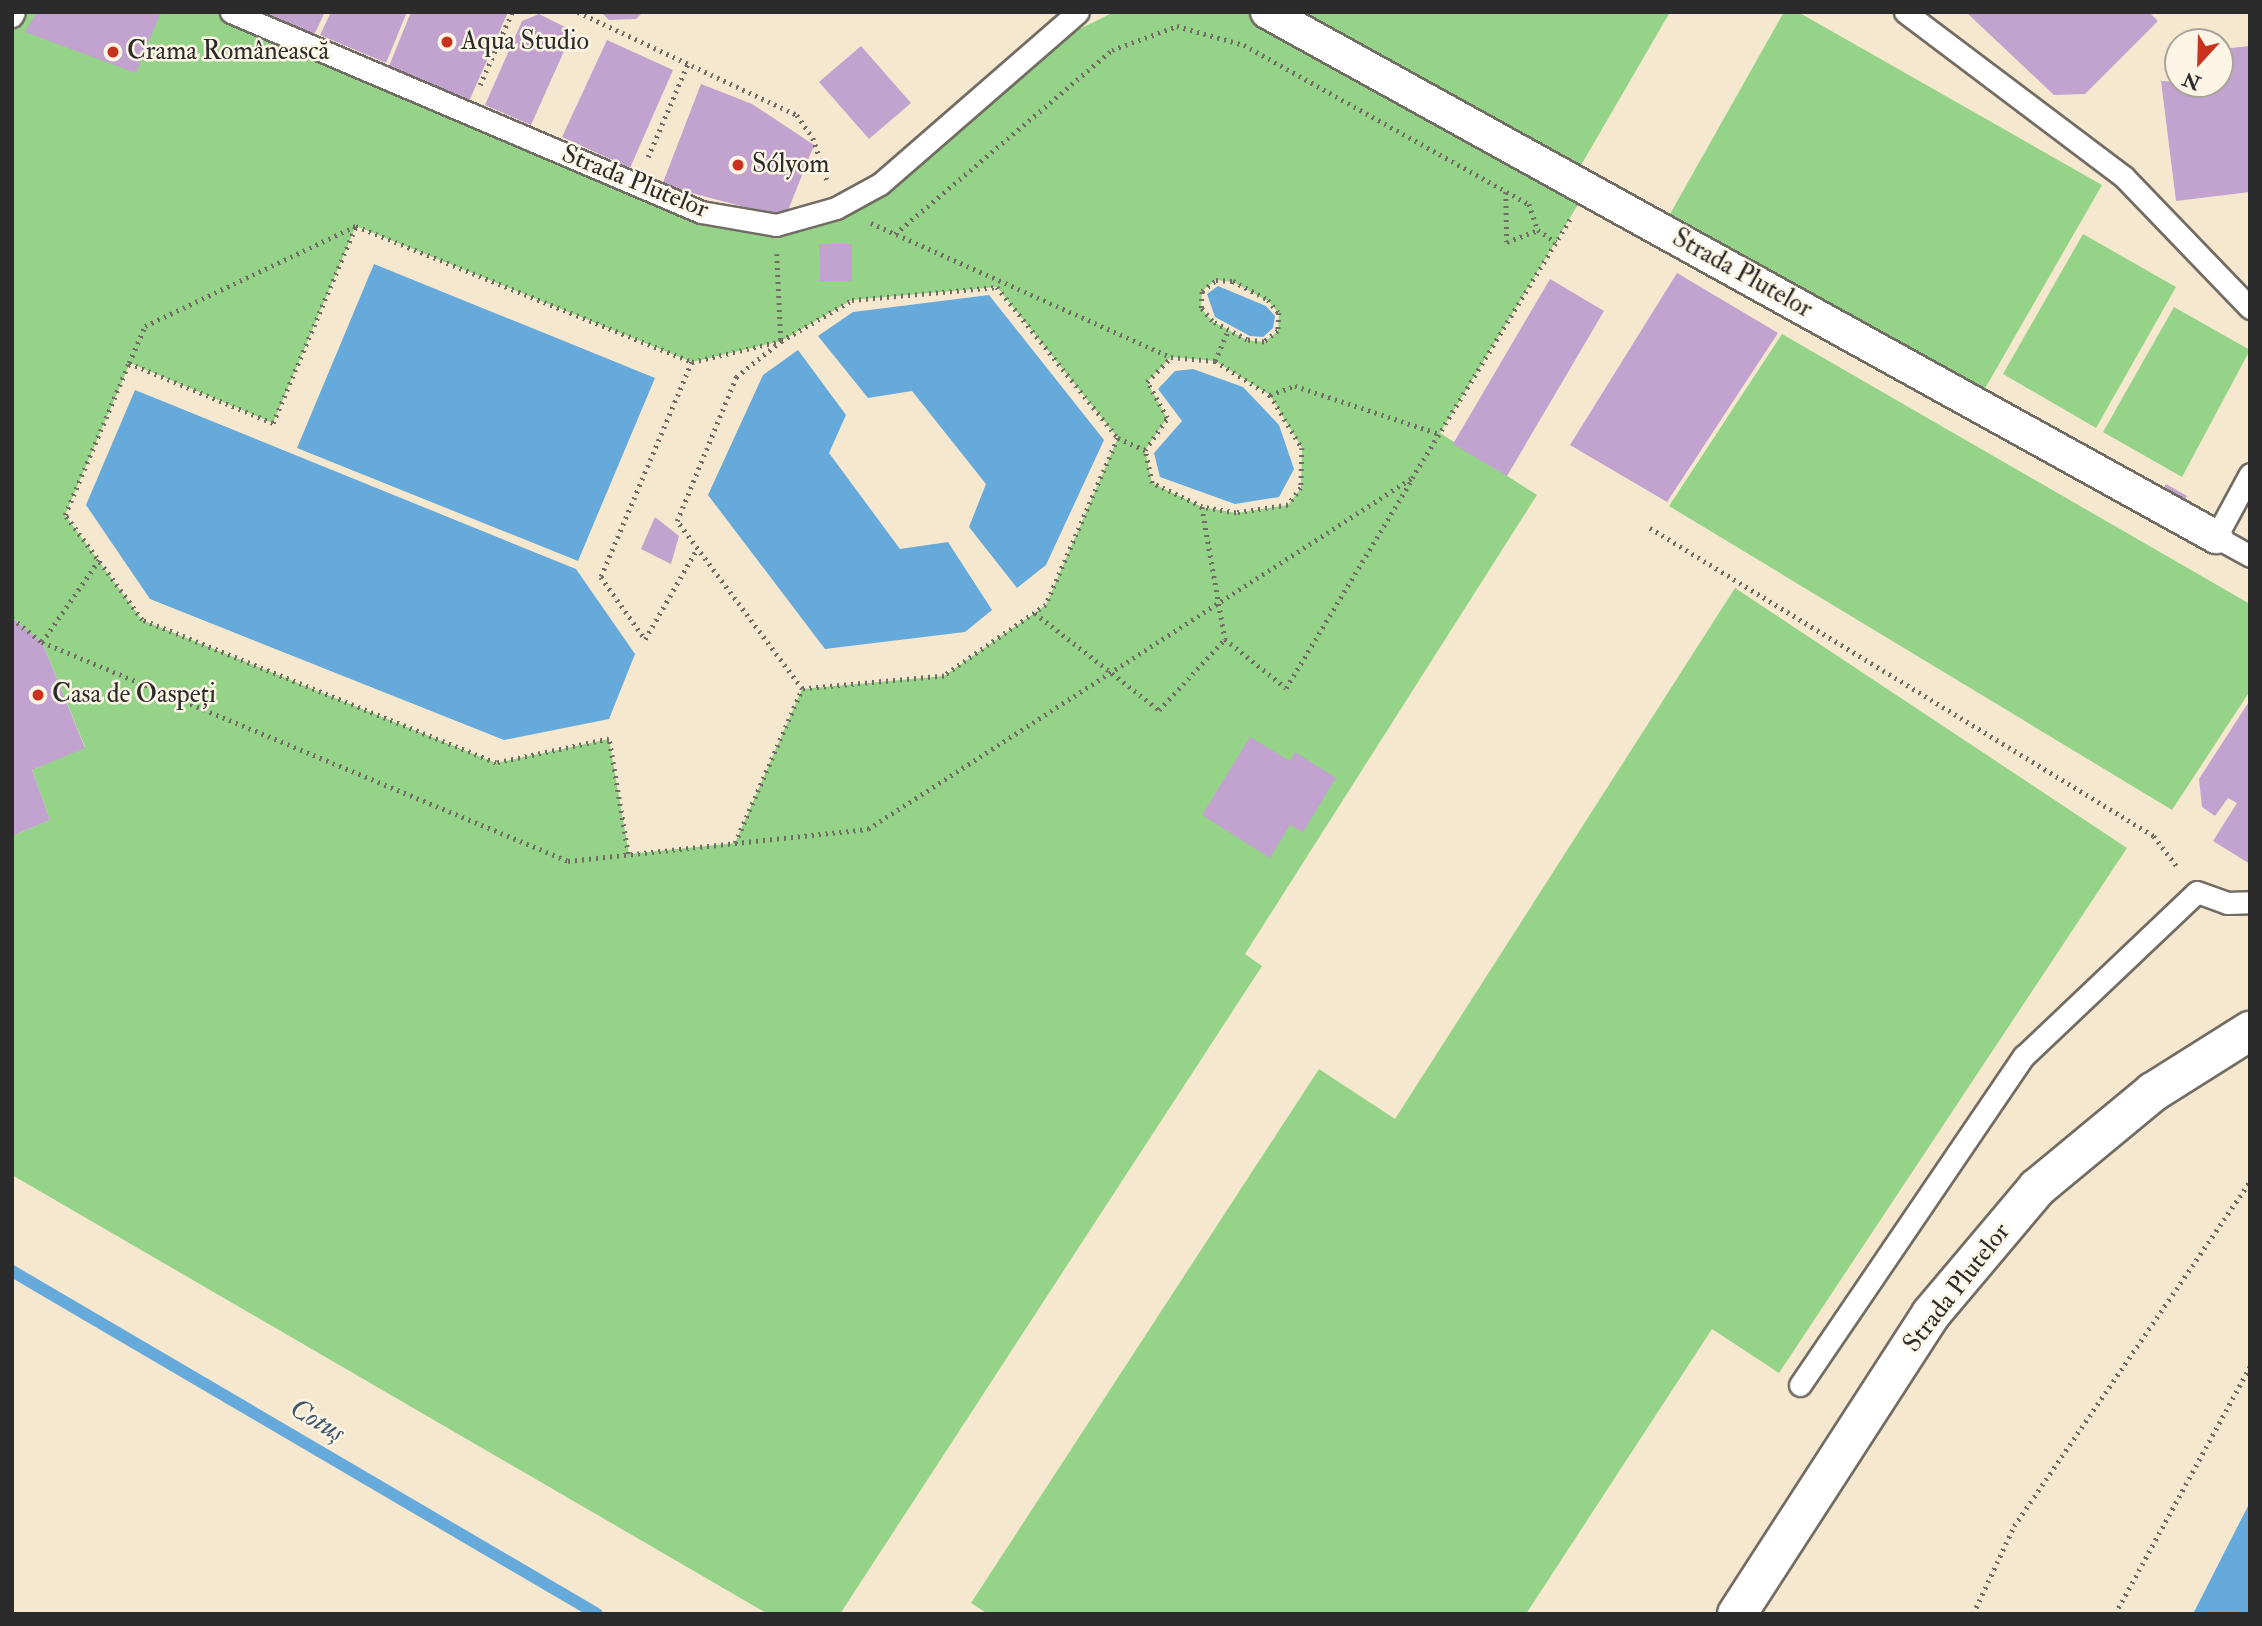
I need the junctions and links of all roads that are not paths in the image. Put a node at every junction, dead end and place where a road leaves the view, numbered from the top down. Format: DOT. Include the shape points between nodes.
graph roads {
  1 [pos="231,12"];
  2 [pos="1078,12"];
  3 [pos="1267,12"];
  4 [pos="1905,12"];
  5 [pos="2250,308"];
  6 [pos="2250,474"];
  7 [pos="2216,537"];
  8 [pos="2250,556"];
  9 [pos="2250,902"];
  10 [pos="2250,1031"];
  11 [pos="1801,1385"];
  12 [pos="1737,1614"];
  1 -- 2 [label="lane, Strada Plutelor" via="701,212 776,225 836,208 880,184"];
  3 -- 7 [label="street, Strada Plutelor"];
  4 -- 5 [label="lane" via="2124,177"];
  6 -- 7 [label="lane"];
  7 -- 8 [label="lane, Strada Plutelor"];
  9 -- 11 [label="lane" via="2227,903 2197,892 2024,1056"];
  10 -- 12 [label="street, Strada Plutelor" via="2153,1092 2037,1188 1931,1314"];
}
